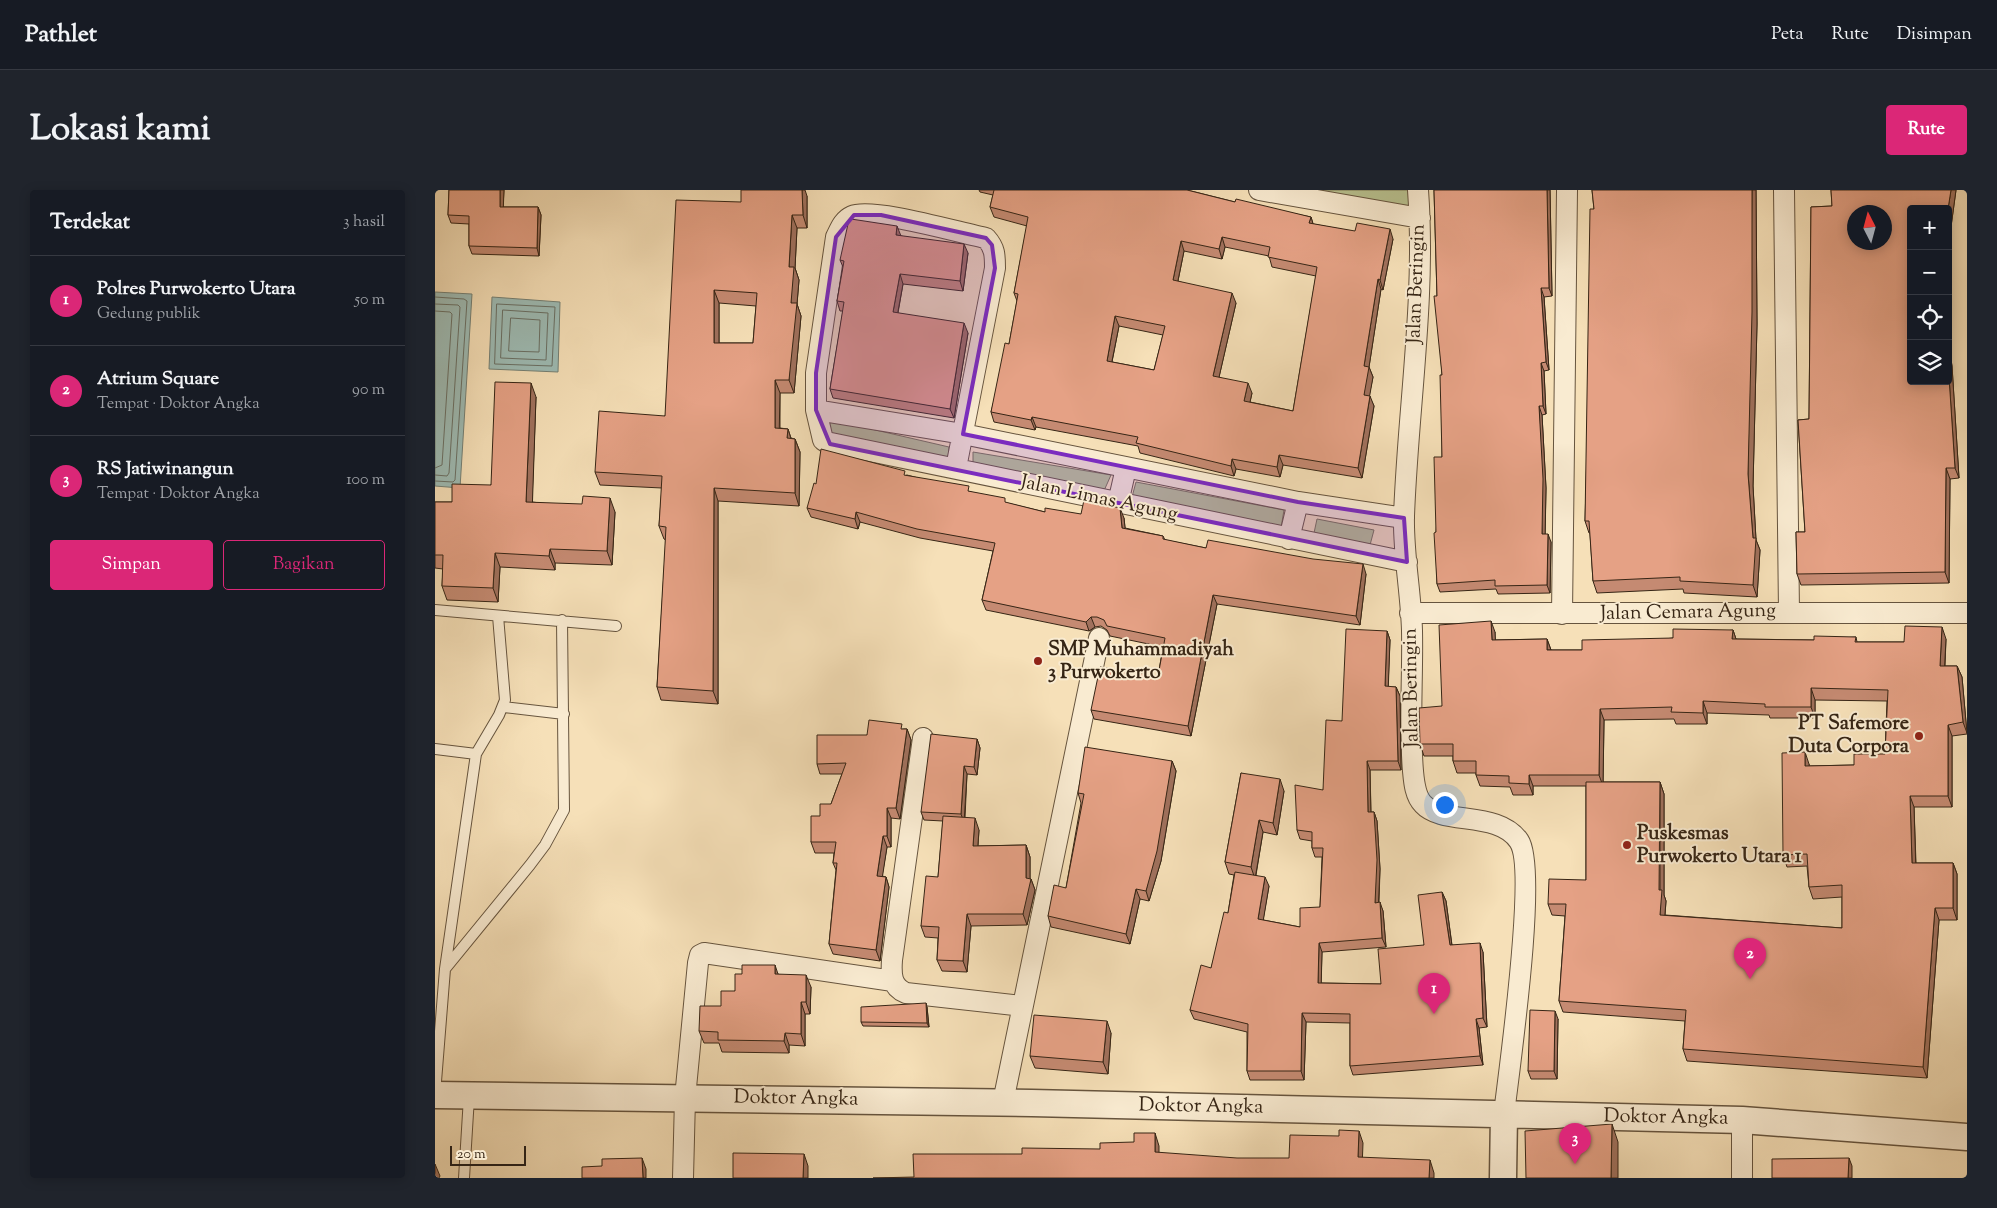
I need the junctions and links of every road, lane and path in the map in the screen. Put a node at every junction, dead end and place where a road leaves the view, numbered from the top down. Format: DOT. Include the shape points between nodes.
graph roads {
  1 [pos="1259,190"];
  2 [pos="1418,190"];
  3 [pos="1567,190"];
  4 [pos="1784,190"];
  5 [pos="1420,218"];
  6 [pos="816,410"];
  7 [pos="963,434"];
  8 [pos="957,468"];
  9 [pos="1126,468"];
  10 [pos="1298,502"];
  11 [pos="1118,503"];
  12 [pos="1404,518"];
  13 [pos="1289,539"];
  14 [pos="1407,562"];
  15 [pos="435,610"];
  16 [pos="1789,612"];
  17 [pos="1410,613"];
  18 [pos="1967,613"];
  19 [pos="1562,614"];
  20 [pos="498,616"];
  21 [pos="562,620"];
  22 [pos="616,626"];
  23 [pos="1099,638"];
  24 [pos="504,707"];
  25 [pos="564,714"];
  26 [pos="923,738"];
  27 [pos="435,749"];
  28 [pos="476,754"];
  29 [pos="445,969"];
  30 [pos="893,981"];
  31 [pos="1021,1006"];
  32 [pos="435,1095"];
  33 [pos="469,1096"];
  34 [pos="685,1098"];
  35 [pos="1003,1102"];
  36 [pos="1504,1114"];
  37 [pos="1742,1120"];
  38 [pos="1967,1137"];
  39 [pos="463,1178"];
  40 [pos="683,1178"];
  41 [pos="1503,1178"];
  42 [pos="1743,1178"];
  1 -- 5 [label="street"];
  2 -- 5 [label="street, Jalan Beringin"];
  3 -- 19 [label="street"];
  4 -- 16 [label="street"];
  5 -- 12 [label="street, Jalan Beringin"];
  6 -- 7 [label="street, Jalan Limas Agung"];
  6 -- 7 [label="street, Jalan Limas Agung" via="816,373 836,237 846,220 854,215 881,215 985,238 992,245 995,268"];
  6 -- 8 [label="street, Jalan Limas Agung" via="823,440 830,444"];
  7 -- 8 [label="street"];
  7 -- 9 [label="street, Jalan Limas Agung"];
  8 -- 11 [label="street, Jalan Limas Agung"];
  9 -- 10 [label="street, Jalan Limas Agung"];
  9 -- 11 [label="street"];
  10 -- 12 [label="street, Jalan Limas Agung"];
  10 -- 13 [label="street"];
  11 -- 13 [label="street, Jalan Limas Agung"];
  12 -- 14 [label="street, Jalan Beringin"];
  13 -- 14 [label="street, Jalan Limas Agung"];
  14 -- 17 [label="street, Jalan Beringin"];
  15 -- 20 [label="lane"];
  16 -- 18 [label="street, Jalan Cemara Agung"];
  16 -- 19 [label="street, Jalan Cemara Agung"];
  17 -- 19 [label="street, Jalan Cemara Agung"];
  17 -- 36 [label="street, Jalan Beringin" via="1416,794 1423,805 1435,811 1481,820 1512,833 1520,842 1525,858 1525,912"];
  20 -- 21 [label="lane"];
  20 -- 24 [label="lane"];
  21 -- 22 [label="lane"];
  21 -- 25 [label="lane"];
  23 -- 31 [label="street"];
  24 -- 25 [label="lane"];
  24 -- 28 [label="lane"];
  25 -- 29 [label="lane" via="564,810 535,858"];
  26 -- 30 [label="street" via="892,960"];
  27 -- 28 [label="lane"];
  28 -- 29 [label="lane"];
  29 -- 32 [label="lane"];
  30 -- 31 [label="street" via="899,990 906,993"];
  30 -- 34 [label="street" via="704,953 700,955"];
  31 -- 35 [label="street"];
  32 -- 33 [label="street, Doktor Angka"];
  33 -- 34 [label="street, Doktor Angka"];
  33 -- 39 [label="lane"];
  34 -- 35 [label="street, Doktor Angka"];
  34 -- 40 [label="street"];
  35 -- 36 [label="street, Doktor Angka"];
  36 -- 37 [label="street, Doktor Angka"];
  36 -- 41 [label="street"];
  37 -- 38 [label="street, Doktor Angka"];
  37 -- 42 [label="street"];
}
